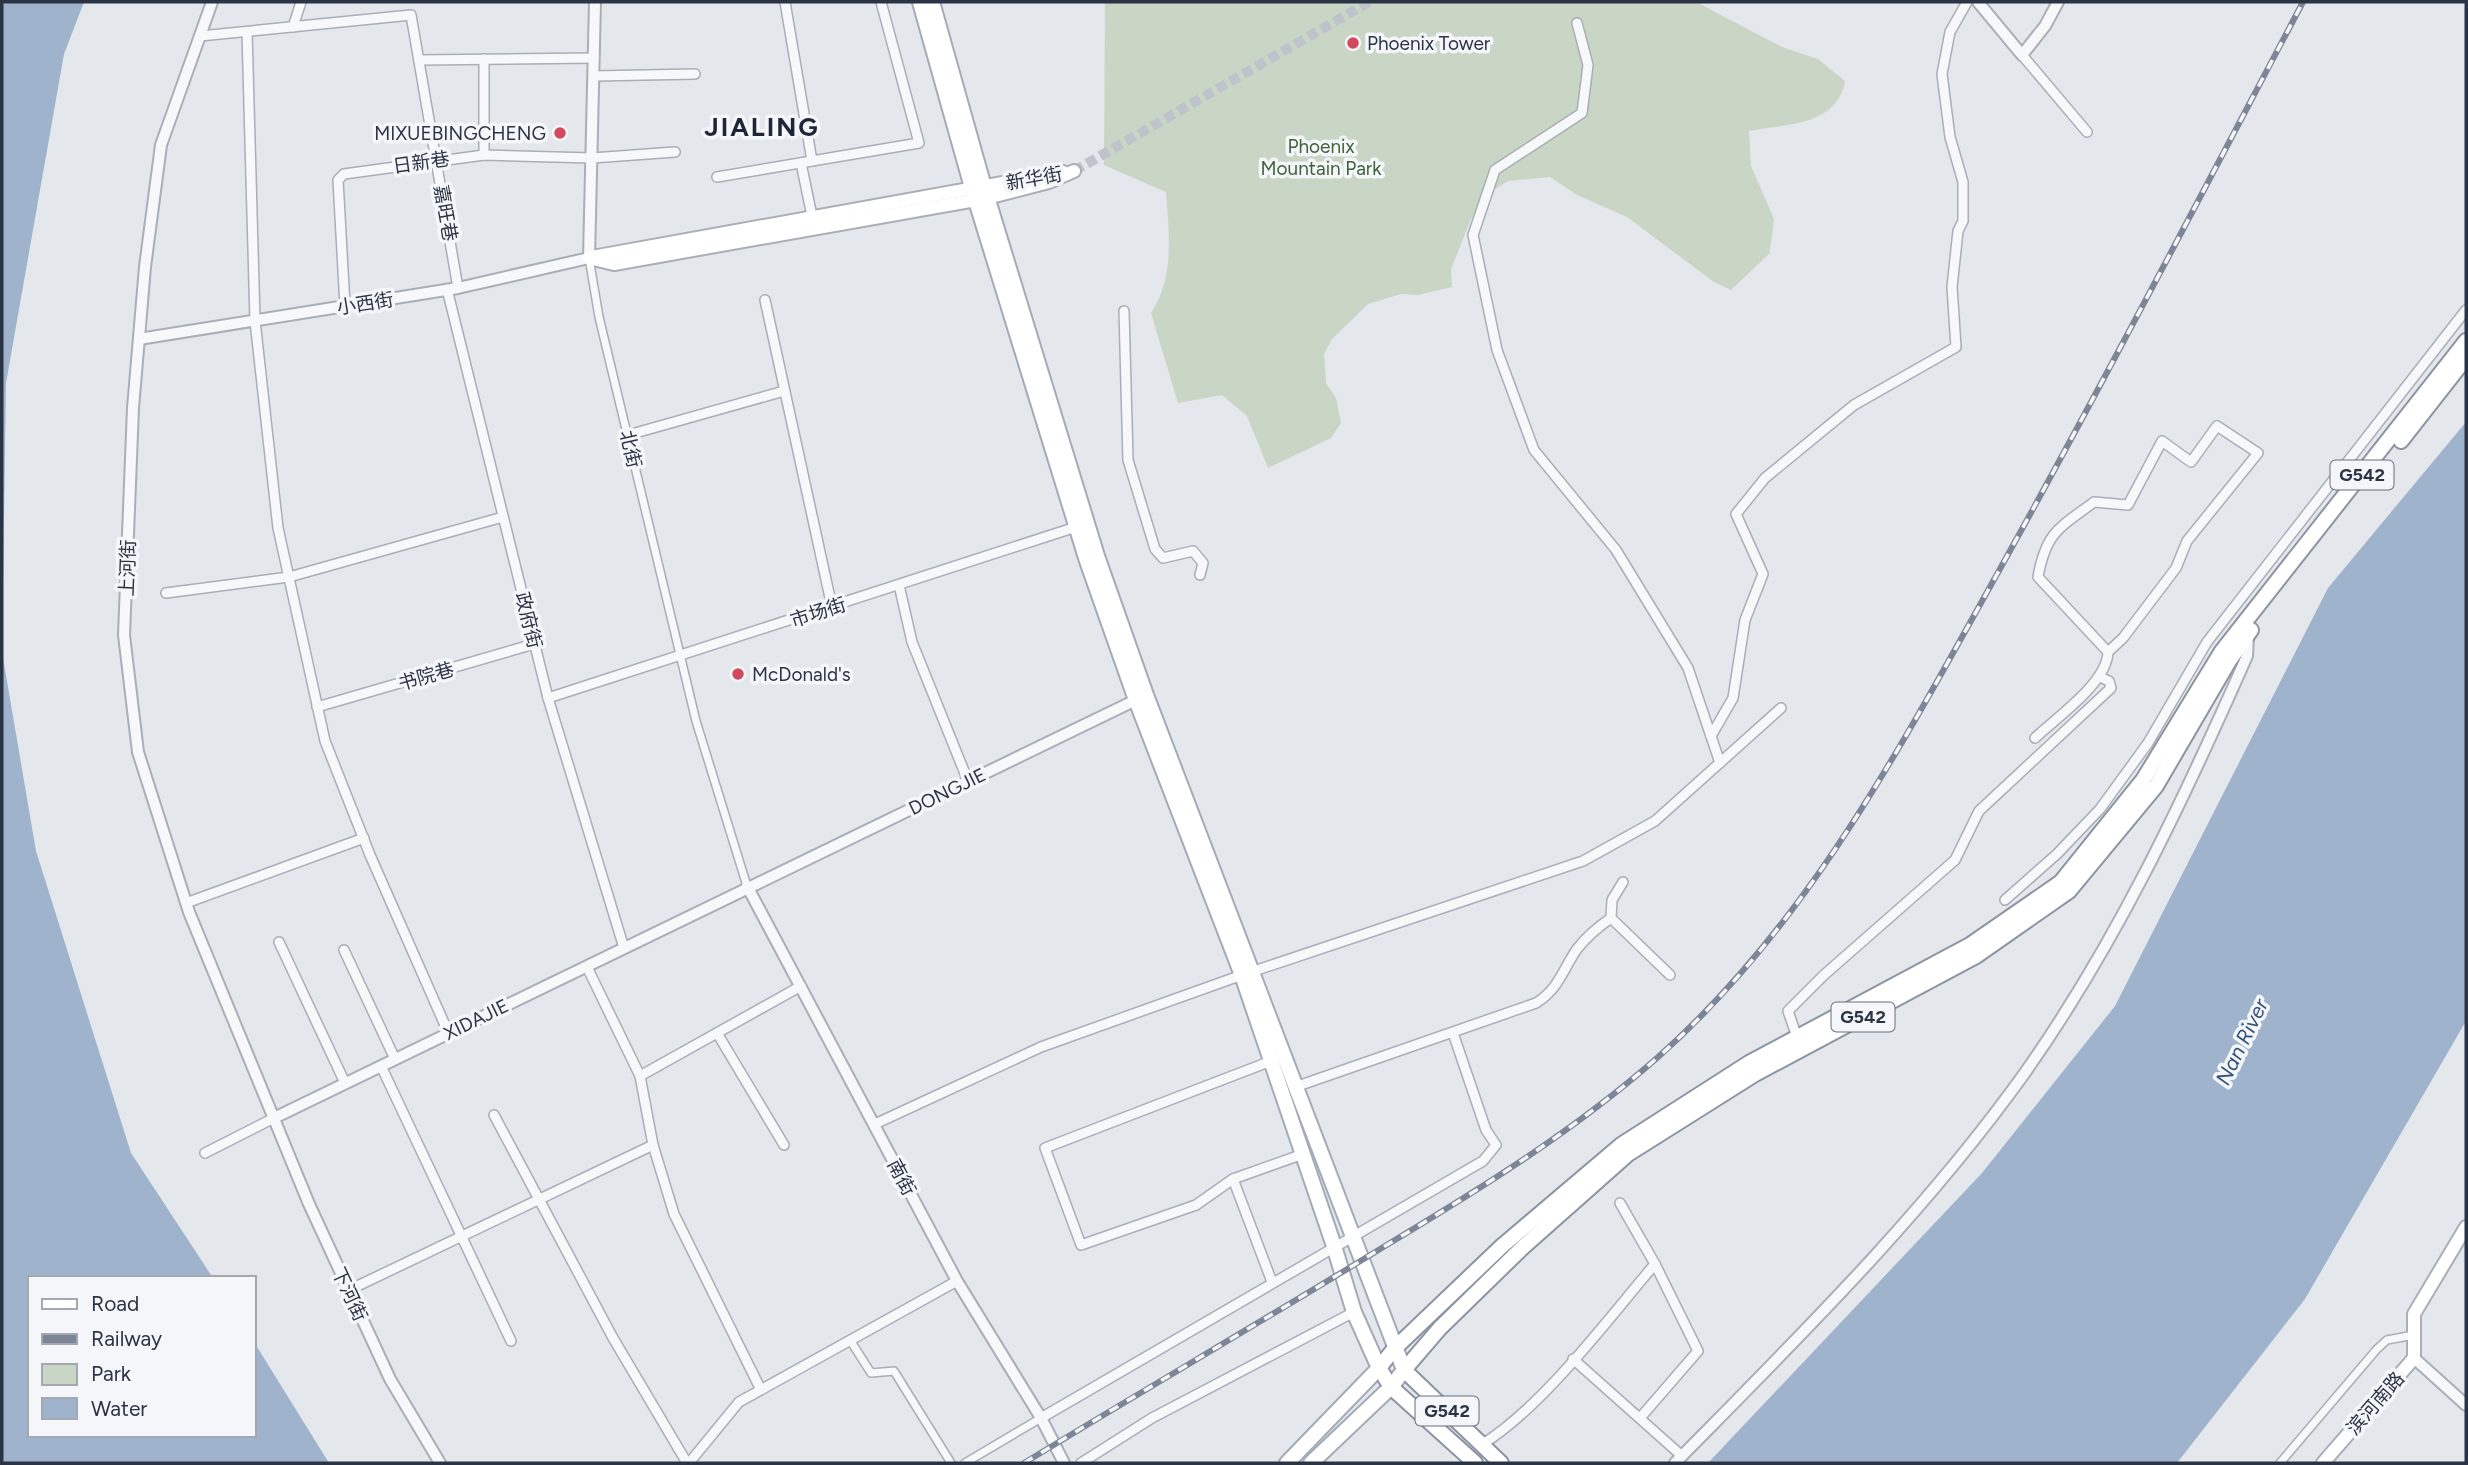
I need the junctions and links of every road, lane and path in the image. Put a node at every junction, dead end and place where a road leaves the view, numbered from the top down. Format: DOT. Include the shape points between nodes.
graph roads {
  1 [pos="212,2"];
  2 [pos="301,2"];
  3 [pos="595,2"];
  4 [pos="785,2"];
  5 [pos="881,2"];
  6 [pos="920,2"];
  7 [pos="932,2"];
  8 [pos="1967,2"];
  9 [pos="1978,2"];
  10 [pos="2058,2"];
  11 [pos="1577,23"];
  12 [pos="293,27"];
  13 [pos="247,32"];
  14 [pos="200,36"];
  15 [pos="2022,55"];
  16 [pos="594,58"];
  17 [pos="485,59"];
  18 [pos="419,60"];
  19 [pos="695,74"];
  20 [pos="594,76"];
  21 [pos="2087,132"];
  22 [pos="675,152"];
  23 [pos="484,155"];
  24 [pos="592,158"];
  25 [pos="436,159"];
  26 [pos="812,161"];
  27 [pos="801,163"];
  28 [pos="717,177"];
  29 [pos="980,193"];
  30 [pos="812,216"];
  31 [pos="589,258"];
  32 [pos="453,289"];
  33 [pos="765,300"];
  34 [pos="345,306"];
  35 [pos="2466,310"];
  36 [pos="1124,311"];
  37 [pos="255,321"];
  38 [pos="139,339"];
  39 [pos="2466,341"];
  40 [pos="2466,358"];
  41 [pos="784,391"];
  42 [pos="628,435"];
  43 [pos="503,517"];
  44 [pos="1082,525"];
  45 [pos="1200,575"];
  46 [pos="289,577"];
  47 [pos="899,585"];
  48 [pos="166,593"];
  49 [pos="832,607"];
  50 [pos="2261,610"];
  51 [pos="2248,633"];
  52 [pos="534,644"];
  53 [pos="2108,652"];
  54 [pos="681,657"];
  55 [pos="2100,677"];
  56 [pos="2209,694"];
  57 [pos="1141,697"];
  58 [pos="548,698"];
  59 [pos="2225,705"];
  60 [pos="317,707"];
  61 [pos="1781,708"];
  62 [pos="1711,736"];
  63 [pos="2035,738"];
  64 [pos="1720,763"];
  65 [pos="968,780"];
  66 [pos="364,838"];
  67 [pos="1623,882"];
  68 [pos="747,886"];
  69 [pos="2005,900"];
  70 [pos="186,903"];
  71 [pos="1611,918"];
  72 [pos="279,942"];
  73 [pos="624,948"];
  74 [pos="344,950"];
  75 [pos="587,967"];
  76 [pos="1247,973"];
  77 [pos="1670,975"];
  78 [pos="801,986"];
  79 [pos="448,1032"];
  80 [pos="717,1033"];
  81 [pos="1453,1033"];
  82 [pos="1800,1044"];
  83 [pos="395,1059"];
  84 [pos="1271,1061"];
  85 [pos="381,1066"];
  86 [pos="640,1076"];
  87 [pos="345,1083"];
  88 [pos="1295,1087"];
  89 [pos="494,1115"];
  90 [pos="272,1119"];
  91 [pos="875,1125"];
  92 [pos="784,1145"];
  93 [pos="653,1146"];
  94 [pos="205,1153"];
  95 [pos="1303,1154"];
  96 [pos="1233,1180"];
  97 [pos="539,1200"];
  98 [pos="1620,1203"];
  99 [pos="2466,1227"];
  100 [pos="1350,1236"];
  101 [pos="461,1237"];
  102 [pos="1334,1245"];
  103 [pos="1656,1264"];
  104 [pos="957,1281"];
  105 [pos="1272,1282"];
  106 [pos="349,1290"];
  107 [pos="1354,1312"];
  108 [pos="2414,1335"];
  109 [pos="850,1340"];
  110 [pos="511,1341"];
  111 [pos="1394,1349"];
  112 [pos="2414,1358"];
  113 [pos="1573,1359"];
  114 [pos="1379,1367"];
  115 [pos="1404,1370"];
  116 [pos="1391,1387"];
  117 [pos="760,1388"];
  118 [pos="2466,1405"];
  119 [pos="1041,1418"];
  120 [pos="1640,1418"];
  121 [pos="1485,1449"];
  122 [pos="1679,1460"];
  123 [pos="440,1463"];
  124 [pos="688,1463"];
  125 [pos="951,1463"];
  126 [pos="965,1463"];
  127 [pos="1064,1463"];
  128 [pos="1081,1463"];
  129 [pos="1287,1463"];
  130 [pos="1311,1463"];
  131 [pos="1475,1463"];
  132 [pos="1501,1463"];
  133 [pos="2280,1463"];
  134 [pos="2323,1463"];
  1 -- 14 [label="street, 上河街"];
  2 -- 12 [label="street"];
  3 -- 16 [label="street, 北街"];
  4 -- 26 [label="street"];
  5 -- 26 [label="street" via="919,143"];
  6 -- 29 [label="main road"];
  7 -- 29 [label="main road"];
  8 -- 62 [label="street" via="1950,32 1942,74 1950,137 1963,182 1963,221 1952,287 1956,347 1854,405 1765,478 1736,514 1763,574 1745,620 1733,698"];
  9 -- 15 [label="street"];
  10 -- 15 [label="street"];
  11 -- 62 [label="street" via="1588,65 1582,113 1495,170 1473,235 1497,349 1535,450 1624,561 1689,668"];
  12 -- 13 [label="street"];
  12 -- 18 [label="street, 嘉旺巷" via="411,15"];
  13 -- 14 [label="street"];
  13 -- 37 [label="street"];
  14 -- 38 [label="street, 上河街" via="161,145"];
  15 -- 21 [label="street"];
  16 -- 17 [label="street"];
  16 -- 20 [label="street, 北街"];
  17 -- 18 [label="street"];
  17 -- 23 [label="street"];
  18 -- 25 [label="street, 嘉旺巷"];
  19 -- 20 [label="street"];
  20 -- 24 [label="street, 北街"];
  22 -- 24 [label="street, 日新巷"];
  23 -- 24 [label="street, 日新巷"];
  23 -- 25 [label="street, 日新巷"];
  24 -- 31 [label="street, 北街"];
  25 -- 32 [label="street, 嘉旺巷"];
  25 -- 34 [label="street, 日新巷" via="344,174 338,180"];
  26 -- 27 [label="street"];
  27 -- 28 [label="street"];
  27 -- 30 [label="street"];
  29 -- 29 [label="main road, 新华街" via="1049,182 1074,171 1046,173"];
  29 -- 30 [label="main road, 新华街"];
  29 -- 31 [label="main road, 新华街" via="614,264"];
  29 -- 44 [label="main road"];
  30 -- 31 [label="main road, 新华街"];
  31 -- 32 [label="street, 小西街"];
  31 -- 42 [label="street, 北街"];
  32 -- 34 [label="street, 小西街"];
  32 -- 43 [label="street, 政府街"];
  33 -- 41 [label="street"];
  34 -- 37 [label="street, 小西街"];
  35 -- 69 [label="street" via="2207,642 2148,743 2100,809"];
  36 -- 45 [label="street" via="1128,460 1155,549 1164,558 1193,551 1203,563"];
  37 -- 38 [label="street, 小西街"];
  37 -- 46 [label="street" via="278,528"];
  38 -- 70 [label="street, 上河街" via="124,635 138,752"];
  39 -- 50 [label="main road, G542"];
  40 -- 50 [label="main road, G542"];
  41 -- 42 [label="street"];
  41 -- 49 [label="street"];
  42 -- 54 [label="street, 北街"];
  43 -- 46 [label="street"];
  43 -- 52 [label="street, 政府街"];
  44 -- 47 [label="street, 市场街"];
  44 -- 57 [label="main road"];
  46 -- 48 [label="street"];
  46 -- 60 [label="street"];
  47 -- 49 [label="street, 市场街"];
  47 -- 65 [label="street" via="912,642"];
  49 -- 54 [label="street, 市场街"];
  50 -- 51 [label="main road, G542"];
  50 -- 82 [label="main road, G542" via="2222,651 2143,780 2061,882 1970,945"];
  51 -- 56 [label="main road, G542"];
  51 -- 59 [label="street" via="2247,656"];
  52 -- 58 [label="street, 政府街"];
  52 -- 60 [label="street, 书院巷"];
  53 -- 53 [label="street" via="2038,577 2043,550 2059,529 2094,502 2128,505 2162,441 2191,462 2217,426 2258,453 2187,541 2176,568"];
  53 -- 55 [label="street" via="2108,664"];
  54 -- 58 [label="street, 市场街"];
  54 -- 68 [label="street, 北街"];
  55 -- 63 [label="street"];
  55 -- 82 [label="street" via="2109,681 2111,688 1979,811 1955,860 1788,1012"];
  56 -- 59 [label="street"];
  56 -- 82 [label="main road, G542" via="2156,786 2069,891 1976,956"];
  57 -- 65 [label="street, DONGJIE"];
  57 -- 76 [label="main road"];
  58 -- 73 [label="street, 政府街"];
  59 -- 122 [label="street" via="2176,815 2120,923 2024,1074 1954,1164 1853,1279"];
  60 -- 66 [label="street" via="325,741"];
  61 -- 64 [label="street"];
  62 -- 64 [label="street"];
  64 -- 76 [label="street" via="1655,821 1583,861"];
  65 -- 68 [label="street, DONGJIE"];
  66 -- 70 [label="street"];
  66 -- 79 [label="street"];
  67 -- 71 [label="street" via="1612,900"];
  68 -- 73 [label="street, XIDAJIE"];
  68 -- 78 [label="street, 南街"];
  70 -- 90 [label="street, 上河街"];
  71 -- 77 [label="street"];
  71 -- 81 [label="street" via="1577,949 1545,998"];
  72 -- 87 [label="street"];
  73 -- 75 [label="street, XIDAJIE"];
  74 -- 83 [label="street"];
  75 -- 79 [label="street, XIDAJIE"];
  75 -- 86 [label="street"];
  76 -- 84 [label="main road"];
  76 -- 88 [label="main road"];
  76 -- 91 [label="street" via="1041,1047"];
  78 -- 80 [label="street"];
  78 -- 91 [label="street, 南街"];
  79 -- 83 [label="street, XIDAJIE"];
  80 -- 86 [label="street"];
  80 -- 92 [label="street"];
  81 -- 88 [label="street"];
  81 -- 100 [label="street" via="1486,1130 1496,1145 1467,1172"];
  82 -- 111 [label="main road, G542" via="1749,1063 1621,1144 1502,1246"];
  82 -- 115 [label="main road, G542" via="1629,1154 1522,1248"];
  83 -- 85 [label="street, XIDAJIE"];
  84 -- 95 [label="main road"];
  84 -- 96 [label="street" via="1045,1148 1081,1245 1196,1205"];
  85 -- 87 [label="street, XIDAJIE"];
  85 -- 101 [label="street"];
  86 -- 93 [label="street"];
  87 -- 90 [label="street, XIDAJIE"];
  88 -- 100 [label="main road"];
  89 -- 97 [label="street"];
  90 -- 94 [label="street, XIDAJIE"];
  90 -- 106 [label="street, 下河街"];
  91 -- 104 [label="street, 南街"];
  93 -- 97 [label="street"];
  93 -- 117 [label="street" via="674,1214"];
  95 -- 96 [label="street"];
  95 -- 102 [label="main road"];
  96 -- 105 [label="street"];
  97 -- 101 [label="street"];
  97 -- 124 [label="street" via="613,1339"];
  98 -- 103 [label="street"];
  99 -- 108 [label="main road, 滨河南路" via="2414,1314"];
  100 -- 102 [label="street"];
  100 -- 111 [label="main road"];
  101 -- 106 [label="street"];
  101 -- 110 [label="street"];
  102 -- 105 [label="street"];
  102 -- 107 [label="main road"];
  103 -- 113 [label="street"];
  103 -- 120 [label="street" via="1698,1351"];
  104 -- 109 [label="street"];
  104 -- 119 [label="street, 南街"];
  105 -- 119 [label="street"];
  106 -- 123 [label="street, 下河街" via="390,1379"];
  107 -- 114 [label="main road"];
  107 -- 128 [label="street" via="1152,1418"];
  108 -- 112 [label="main road, 滨河南路"];
  108 -- 133 [label="street" via="2387,1340 2377,1349"];
  109 -- 117 [label="street"];
  109 -- 125 [label="street" via="870,1374 894,1371"];
  111 -- 114 [label="main road, G542"];
  111 -- 115 [label="main road"];
  112 -- 118 [label="street"];
  112 -- 134 [label="main road, 滨河南路"];
  113 -- 120 [label="street"];
  113 -- 121 [label="street"];
  114 -- 116 [label="main road, G542"];
  114 -- 129 [label="main road"];
  115 -- 116 [label="main road"];
  115 -- 121 [label="main road, G542"];
  116 -- 130 [label="main road"];
  116 -- 131 [label="main road, G542"];
  117 -- 124 [label="street" via="739,1402"];
  119 -- 126 [label="street"];
  119 -- 127 [label="street, 南街"];
  120 -- 122 [label="street"];
  121 -- 132 [label="main road, G542"];
}
